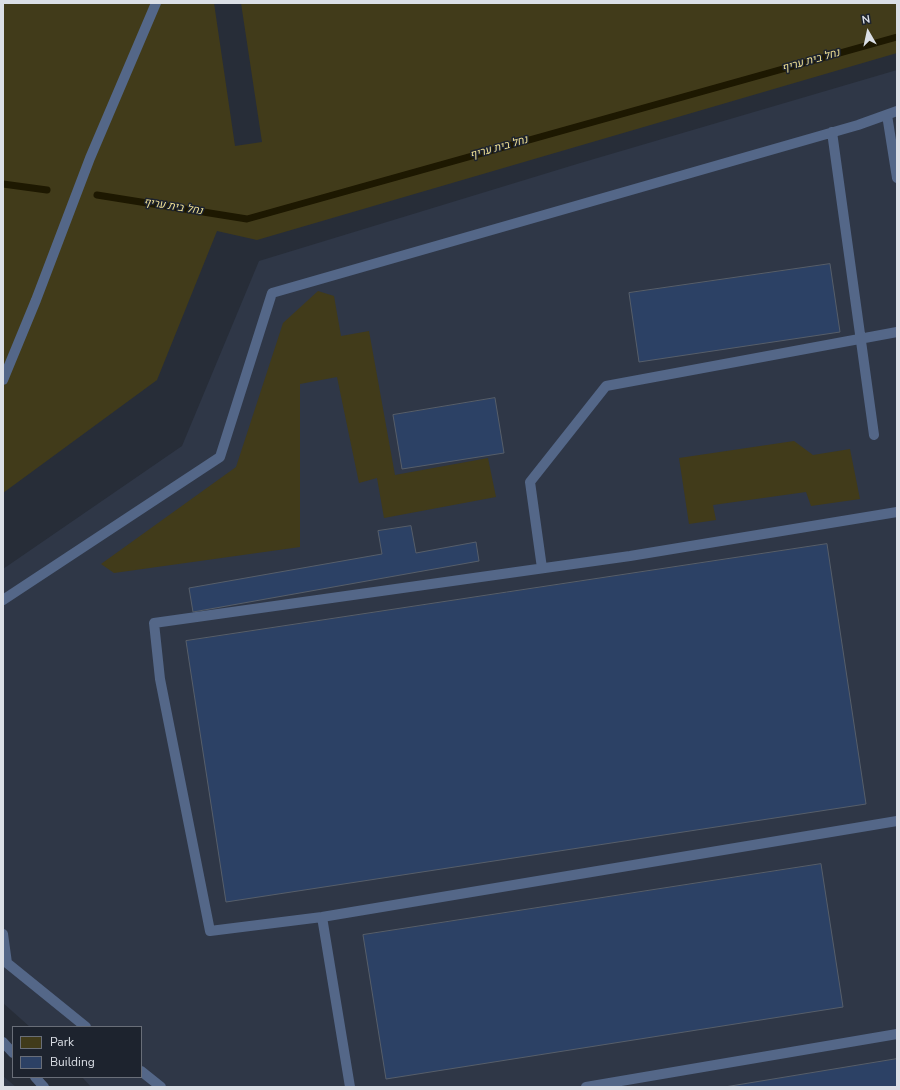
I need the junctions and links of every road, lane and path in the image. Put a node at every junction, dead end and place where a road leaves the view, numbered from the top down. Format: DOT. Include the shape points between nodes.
graph roads {
  1 [pos="156,3"];
  2 [pos="897,111"];
  3 [pos="887,115"];
  4 [pos="832,132"];
  5 [pos="897,178"];
  6 [pos="897,332"];
  7 [pos="860,338"];
  8 [pos="3,380"];
  9 [pos="874,435"];
  10 [pos="897,512"];
  11 [pos="542,568"];
  12 [pos="3,600"];
  13 [pos="897,821"];
  14 [pos="322,917"];
  15 [pos="3,934"];
  16 [pos="85,1026"];
  17 [pos="897,1034"];
  18 [pos="3,1042"];
  19 [pos="12,1052"];
  20 [pos="142,1072"];
  21 [pos="36,1078"];
  22 [pos="44,1087"];
  23 [pos="161,1087"];
  24 [pos="350,1087"];
  25 [pos="586,1087"];
  1 -- 8 [label="lane" via="90,158"];
  2 -- 3 [label="lane"];
  3 -- 4 [label="lane"];
  3 -- 5 [label="lane"];
  4 -- 7 [label="lane"];
  4 -- 12 [label="lane" via="272,293 220,457"];
  6 -- 7 [label="lane"];
  7 -- 9 [label="lane"];
  7 -- 11 [label="lane" via="606,386 530,482"];
  10 -- 11 [label="lane"];
  11 -- 14 [label="lane" via="154,623 160,679 210,931"];
  13 -- 14 [label="lane"];
  14 -- 24 [label="lane"];
  15 -- 16 [label="lane" via="7,963"];
  17 -- 25 [label="lane"];
  18 -- 19 [label="lane"];
  20 -- 23 [label="lane"];
  21 -- 22 [label="lane"];
}
